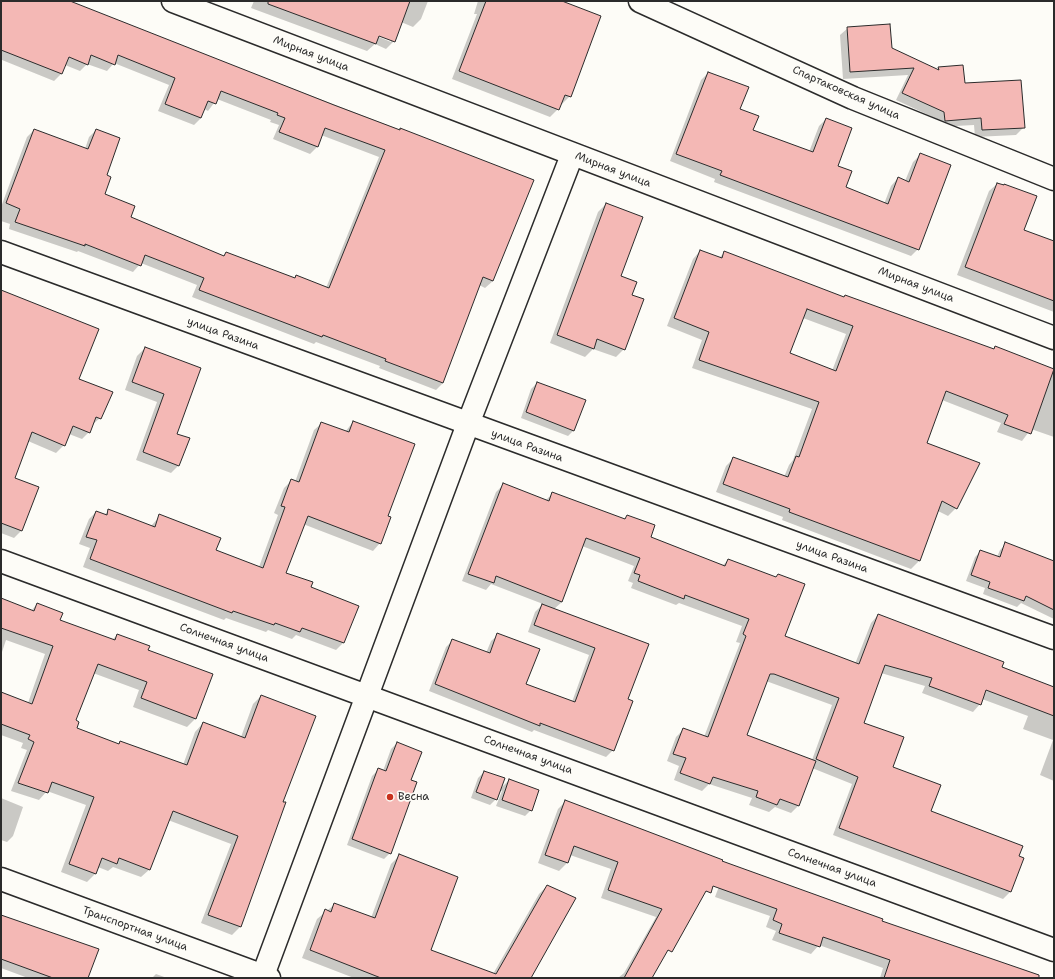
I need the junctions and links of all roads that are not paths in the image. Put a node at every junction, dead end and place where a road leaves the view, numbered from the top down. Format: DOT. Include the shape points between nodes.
graph roads {
  1 [pos="173,1"];
  2 [pos="640,1"];
  3 [pos="572,155"];
  4 [pos="1054,179"];
  5 [pos="1,252"];
  6 [pos="1054,338"];
  7 [pos="468,424"];
  8 [pos="1,561"];
  9 [pos="1054,638"];
  10 [pos="367,695"];
  11 [pos="1,879"];
  12 [pos="1054,950"];
  13 [pos="265,977"];
  1 -- 3 [label="street, Мирная улица"];
  2 -- 4 [label="street, Спартаковская улица" via="853,98"];
  3 -- 6 [label="street, Мирная улица"];
  3 -- 7 [label="street"];
  5 -- 7 [label="street, улица Разина"];
  7 -- 9 [label="street, улица Разина"];
  7 -- 10 [label="street"];
  8 -- 10 [label="street, Солнечная улица"];
  10 -- 12 [label="street, Солнечная улица"];
  10 -- 13 [label="street"];
  11 -- 13 [label="street, Транспортная улица"];
}
